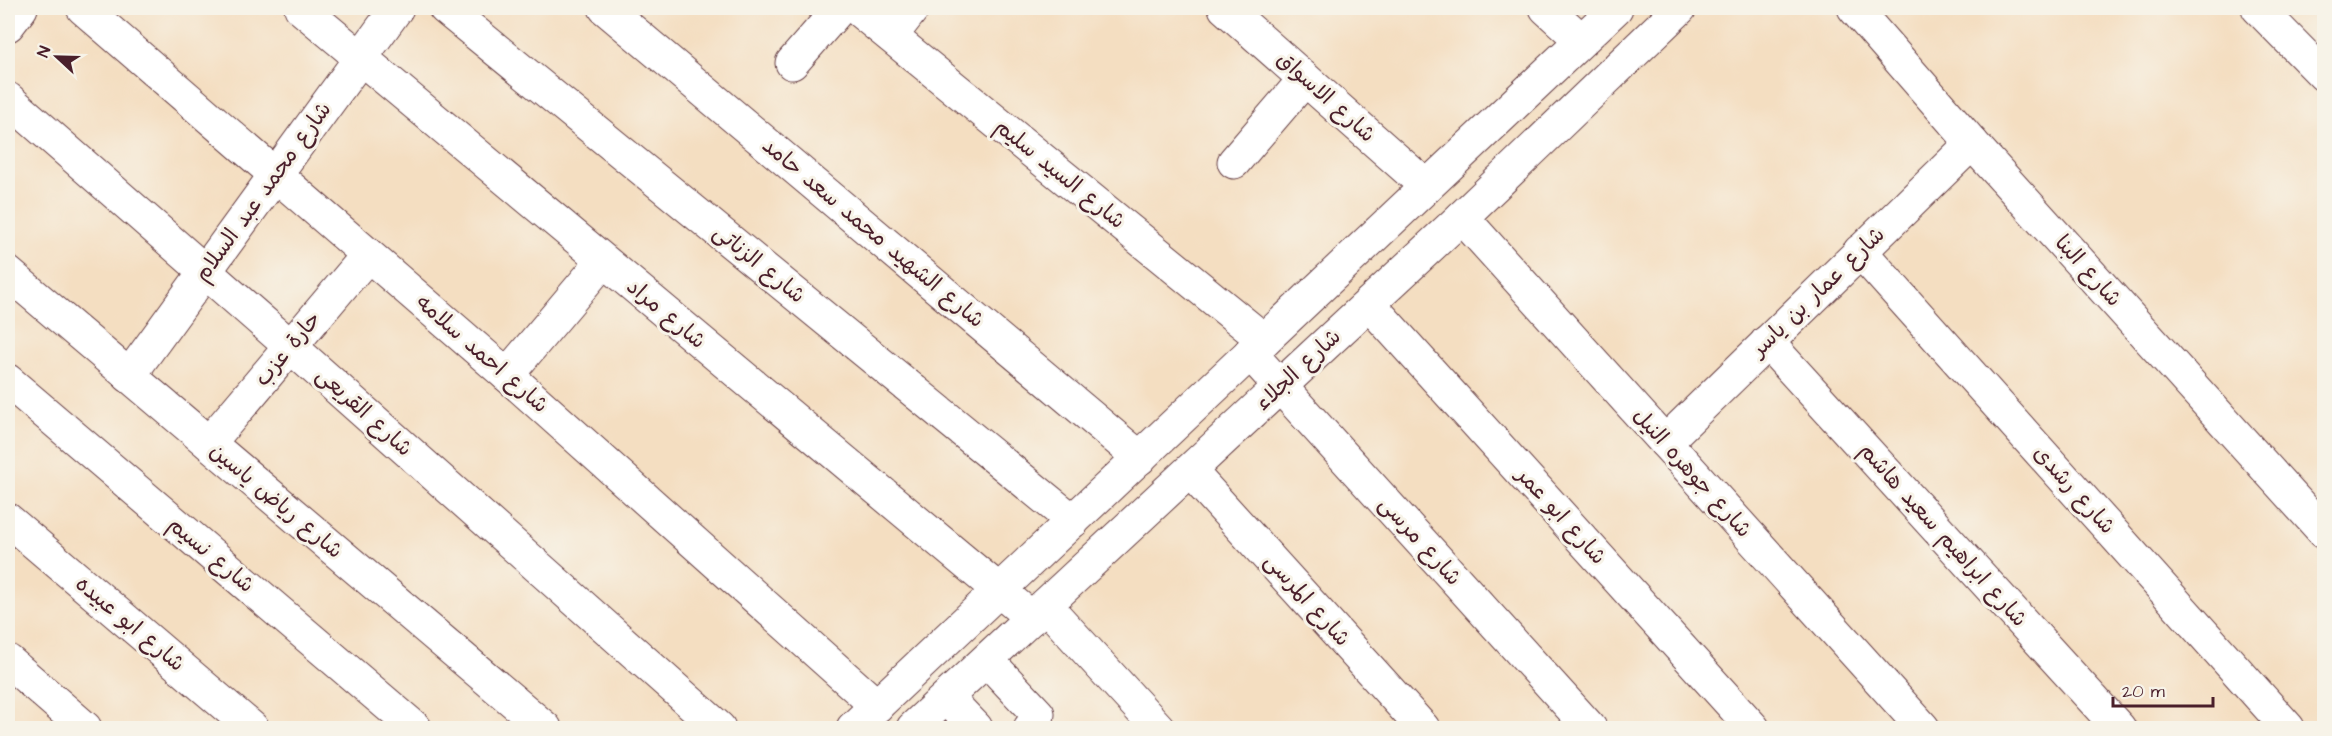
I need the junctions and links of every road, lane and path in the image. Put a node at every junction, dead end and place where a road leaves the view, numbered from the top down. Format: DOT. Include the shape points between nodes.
graph roads {
  1 [pos="21,8"];
  2 [pos="83,8"];
  3 [pos="301,8"];
  4 [pos="397,8"];
  5 [pos="445,8"];
  6 [pos="605,8"];
  7 [pos="840,8"];
  8 [pos="856,8"];
  9 [pos="912,8"];
  10 [pos="1225,8"];
  11 [pos="1546,8"];
  12 [pos="1616,8"];
  13 [pos="1680,8"];
  14 [pos="1854,8"];
  15 [pos="2258,8"];
  16 [pos="8,25"];
  17 [pos="891,36"];
  18 [pos="1581,40"];
  19 [pos="361,57"];
  20 [pos="792,63"];
  21 [pos="2325,75"];
  22 [pos="1305,79"];
  23 [pos="8,99"];
  24 [pos="1972,143"];
  25 [pos="1234,162"];
  26 [pos="276,174"];
  27 [pos="1426,186"];
  28 [pos="1462,217"];
  29 [pos="1860,251"];
  30 [pos="368,255"];
  31 [pos="603,261"];
  32 [pos="206,272"];
  33 [pos="8,273"];
  34 [pos="1369,304"];
  35 [pos="1767,342"];
  36 [pos="290,346"];
  37 [pos="1257,347"];
  38 [pos="507,375"];
  39 [pos="129,376"];
  40 [pos="8,381"];
  41 [pos="1280,387"];
  42 [pos="1665,442"];
  43 [pos="209,443"];
  44 [pos="1140,458"];
  45 [pos="1190,471"];
  46 [pos="8,520"];
  47 [pos="1073,521"];
  48 [pos="2325,532"];
  49 [pos="999,591"];
  50 [pos="1039,612"];
  51 [pos="987,660"];
  52 [pos="8,661"];
  53 [pos="946,698"];
  54 [pos="877,706"];
  55 [pos="916,728"];
  56 [pos="85,729"];
  57 [pos="252,729"];
  58 [pos="415,729"];
  59 [pos="545,729"];
  60 [pos="718,729"];
  61 [pos="853,729"];
  62 [pos="976,729"];
  63 [pos="1030,729"];
  64 [pos="1158,729"];
  65 [pos="1423,729"];
  66 [pos="1590,729"];
  67 [pos="1753,729"];
  68 [pos="1923,729"];
  69 [pos="2119,729"];
  70 [pos="2288,729"];
  1 -- 16 [label="street"];
  2 -- 26 [label="street, شارع احمد سلامه"];
  3 -- 19 [label="street, شارع مراد"];
  4 -- 19 [label="street, شارع محمد عبد السلام"];
  5 -- 47 [label="street, شارع الزناتى"];
  6 -- 44 [label="street, شارع الشهيد محمد سعد حامد"];
  7 -- 20 [label="street"];
  8 -- 17 [label="street, شارع السيد سليم"];
  9 -- 17 [label="street"];
  10 -- 22 [label="street, شارع الاسواق"];
  11 -- 18 [label="street"];
  12 -- 18 [label="street, شارع الجلاء"];
  13 -- 28 [label="street, شارع الجلاء"];
  14 -- 24 [label="street, شارع البنا"];
  15 -- 21 [label="street"];
  17 -- 37 [label="street, شارع السيد سليم"];
  18 -- 27 [label="street, شارع الجلاء"];
  19 -- 26 [label="street, شارع محمد عبد السلام"];
  19 -- 31 [label="street, شارع مراد"];
  22 -- 25 [label="street"];
  22 -- 27 [label="street, شارع الاسواق"];
  23 -- 32 [label="street, شارع القريعى"];
  24 -- 29 [label="street, شارع عمار بن ياسر"];
  24 -- 48 [label="street, شارع البنا"];
  26 -- 30 [label="street, شارع احمد سلامه"];
  26 -- 32 [label="street, شارع محمد عبد السلام"];
  27 -- 37 [label="street, شارع الجلاء"];
  28 -- 34 [label="street, شارع الجلاء"];
  28 -- 42 [label="street, شارع جوهره النيل"];
  29 -- 35 [label="street, شارع عمار بن ياسر"];
  29 -- 70 [label="street, شارع رشدى"];
  30 -- 36 [label="street, حارة عزب"];
  30 -- 38 [label="street, شارع احمد سلامه"];
  31 -- 38 [label="street"];
  31 -- 49 [label="street, شارع مراد"];
  32 -- 36 [label="street, شارع القريعى"];
  32 -- 39 [label="street, شارع محمد عبد السلام"];
  33 -- 39 [label="street, شارع رياض ياسين"];
  34 -- 41 [label="street, شارع الجلاء"];
  34 -- 67 [label="street, شارع ابو عمر"];
  35 -- 42 [label="street, شارع عمار بن ياسر"];
  35 -- 69 [label="street, شارع ابراهيم سعيد هاشم"];
  36 -- 43 [label="street, حارة عزب"];
  36 -- 60 [label="street, شارع القريعى"];
  37 -- 41 [label="street, شارع مرسى"];
  37 -- 44 [label="street, شارع الجلاء"];
  38 -- 54 [label="street, شارع احمد سلامه"];
  39 -- 43 [label="street, شارع رياض ياسين"];
  40 -- 58 [label="street, شارع نسيم"];
  41 -- 45 [label="street, شارع الجلاء"];
  41 -- 66 [label="street, شارع مرسى"];
  42 -- 68 [label="street, شارع جوهره النيل"];
  43 -- 59 [label="street, شارع رياض ياسين"];
  44 -- 47 [label="street, شارع الجلاء"];
  45 -- 50 [label="street, شارع الجلاء"];
  45 -- 65 [label="street, شارع المرسى"];
  46 -- 57 [label="street, شارع ابو عبيده"];
  47 -- 49 [label="street, شارع الجلاء"];
  49 -- 50 [label="street, شارع مراد"];
  49 -- 54 [label="street, شارع الجلاء"];
  50 -- 51 [label="street, شارع الجلاء"];
  50 -- 64 [label="street, شارع مراد"];
  51 -- 53 [label="street, شارع الجلاء"];
  51 -- 63 [label="street" via="1038,714"];
  52 -- 56 [label="street"];
  53 -- 55 [label="street, شارع الجلاء"];
  53 -- 62 [label="street"];
  54 -- 61 [label="street, شارع الجلاء"];
}
